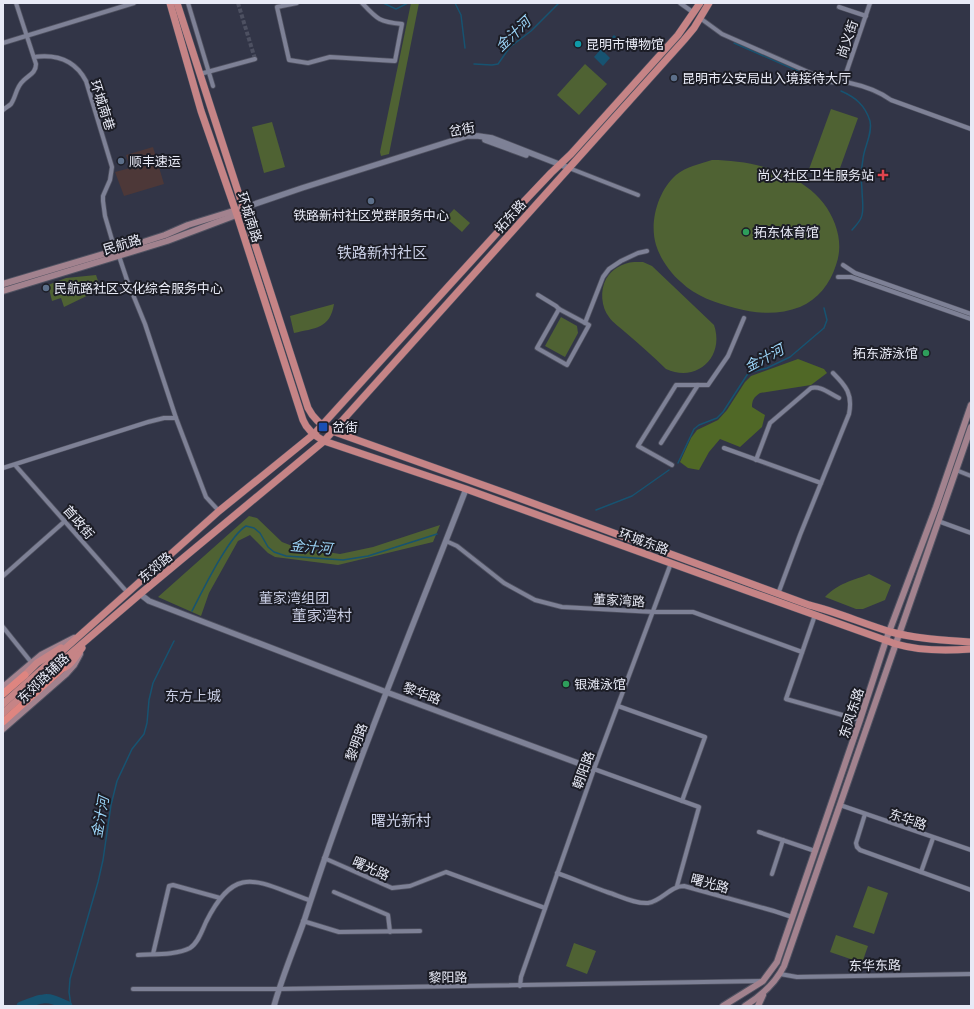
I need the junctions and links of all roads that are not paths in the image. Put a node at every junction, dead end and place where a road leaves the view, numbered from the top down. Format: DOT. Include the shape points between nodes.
graph roads {
  1 [pos="16,3"];
  2 [pos="134,3"];
  3 [pos="170,3"];
  4 [pos="177,3"];
  5 [pos="188,3"];
  6 [pos="297,3"];
  7 [pos="362,3"];
  8 [pos="680,3"];
  9 [pos="700,3"];
  10 [pos="709,3"];
  11 [pos="870,3"];
  12 [pos="840,7"];
  13 [pos="694,13"];
  14 [pos="866,16"];
  15 [pos="700,18"];
  16 [pos="26,36"];
  17 [pos="3,43"];
  18 [pos="34,57"];
  19 [pos="255,59"];
  20 [pos="208,71"];
  21 [pos="200,74"];
  22 [pos="843,82"];
  23 [pos="213,86"];
  24 [pos="3,110"];
  25 [pos="971,129"];
  26 [pos="559,165"];
  27 [pos="569,168"];
  28 [pos="638,195"];
  29 [pos="240,211"];
  30 [pos="647,251"];
  31 [pos="117,253"];
  32 [pos="843,265"];
  33 [pos="838,277"];
  34 [pos="3,284"];
  35 [pos="3,291"];
  36 [pos="538,295"];
  37 [pos="559,309"];
  38 [pos="971,314"];
  39 [pos="744,318"];
  40 [pos="971,319"];
  41 [pos="585,322"];
  42 [pos="833,373"];
  43 [pos="698,385"];
  44 [pos="838,398"];
  45 [pos="971,405"];
  46 [pos="176,418"];
  47 [pos="323,426"];
  48 [pos="971,427"];
  49 [pos="332,431"];
  50 [pos="314,434"];
  51 [pos="324,441"];
  52 [pos="661,443"];
  53 [pos="724,448"];
  54 [pos="756,460"];
  55 [pos="16,464"];
  56 [pos="672,465"];
  57 [pos="3,468"];
  58 [pos="956,470"];
  59 [pos="971,476"];
  60 [pos="821,484"];
  61 [pos="466,489"];
  62 [pos="219,511"];
  63 [pos="64,521"];
  64 [pos="938,522"];
  65 [pos="971,534"];
  66 [pos="446,541"];
  67 [pos="671,563"];
  68 [pos="3,576"];
  69 [pos="127,592"];
  70 [pos="140,594"];
  71 [pos="778,594"];
  72 [pos="654,612"];
  73 [pos="816,615"];
  74 [pos="3,627"];
  75 [pos="85,630"];
  76 [pos="890,632"];
  77 [pos="899,634"];
  78 [pos="92,636"];
  79 [pos="886,640"];
  80 [pos="971,642"];
  81 [pos="896,644"];
  82 [pos="971,649"];
  83 [pos="802,652"];
  84 [pos="31,662"];
  85 [pos="64,668"];
  86 [pos="25,675"];
  87 [pos="3,686"];
  88 [pos="386,692"];
  89 [pos="3,694"];
  90 [pos="3,704"];
  91 [pos="618,706"];
  92 [pos="3,713"];
  93 [pos="860,720"];
  94 [pos="3,722"];
  95 [pos="3,729"];
  96 [pos="594,769"];
  97 [pos="682,801"];
  98 [pos="840,805"];
  99 [pos="865,814"];
  100 [pos="759,832"];
  101 [pos="933,838"];
  102 [pos="783,840"];
  103 [pos="971,850"];
  104 [pos="815,852"];
  105 [pos="324,858"];
  106 [pos="921,872"];
  107 [pos="557,873"];
  108 [pos="772,874"];
  109 [pos="677,886"];
  110 [pos="971,890"];
  111 [pos="334,892"];
  112 [pos="220,898"];
  113 [pos="309,900"];
  114 [pos="545,908"];
  115 [pos="792,917"];
  116 [pos="304,921"];
  117 [pos="420,931"];
  118 [pos="390,932"];
  119 [pos="152,954"];
  120 [pos="138,955"];
  121 [pos="780,974"];
  122 [pos="971,974"];
  123 [pos="763,981"];
  124 [pos="520,986"];
  125 [pos="132,989"];
  126 [pos="279,989"];
  127 [pos="766,991"];
  128 [pos="274,1006"];
  129 [pos="723,1006"];
  130 [pos="745,1006"];
  131 [pos="758,1006"];
  1 -- 16 [label="street"];
  2 -- 16 [label="street"];
  3 -- 29 [label="main road, 环城南路" via="201,111"];
  4 -- 21 [label="main road, 环城南路"];
  5 -- 20 [label="street"];
  6 -- 7 [label="street" via="277,7 289,60 308,63 330,57 394,60 402,24 375,17"];
  8 -- 13 [label="street"];
  9 -- 13 [label="main road, 拓东路"];
  10 -- 15 [label="main road, 拓东路"];
  11 -- 14 [label="street, 尚义街"];
  12 -- 14 [label="street"];
  13 -- 26 [label="main road, 拓东路" via="678,35"];
  14 -- 22 [label="street, 尚义街"];
  15 -- 22 [label="street" via="722,34 743,44 831,82"];
  15 -- 27 [label="main road, 拓东路" via="684,40"];
  16 -- 17 [label="street"];
  16 -- 18 [label="street"];
  18 -- 24 [label="street" via="34,72 22,81 11,104"];
  18 -- 31 [label="street, 环城南巷" via="50,56 65,60 80,70 86,81 112,167 103,201"];
  19 -- 20 [label="street"];
  20 -- 21 [label="street"];
  20 -- 23 [label="street"];
  21 -- 29 [label="main road, 环城南路"];
  22 -- 25 [label="street" via="883,94 891,100"];
  26 -- 27 [label="street, 岔街"];
  26 -- 29 [label="street, 岔街" via="492,138 467,136 302,188"];
  26 -- 47 [label="main road, 拓东路"];
  27 -- 28 [label="street, 岔街"];
  27 -- 49 [label="main road, 拓东路"];
  29 -- 31 [label="main road, 民航路" via="188,225"];
  29 -- 47 [label="main road, 环城南路" via="308,408 311,415"];
  29 -- 50 [label="main road, 环城南路" via="303,420"];
  30 -- 41 [label="street" via="621,261 609,269 603,277"];
  31 -- 34 [label="main road, 民航路"];
  31 -- 35 [label="main road, 民航路"];
  31 -- 46 [label="street, 环城南巷" via="145,324"];
  32 -- 38 [label="street" via="855,273"];
  33 -- 40 [label="street" via="851,277"];
  36 -- 37 [label="street"];
  37 -- 41 [label="street"];
  37 -- 41 [label="street" via="537,348 567,365 589,325"];
  39 -- 43 [label="street" via="728,356 708,385"];
  42 -- 60 [label="street" via="848,390 851,405"];
  43 -- 52 [label="street"];
  43 -- 56 [label="street" via="676,385 638,446"];
  44 -- 54 [label="street" via="820,388 811,388 770,423"];
  45 -- 76 [label="main road, 东风东路"];
  46 -- 55 [label="street" via="148,422"];
  46 -- 62 [label="street, 环城南巷" via="206,497"];
  47 -- 49 [label="main road, 环城东路"];
  47 -- 50 [label="main road, 拓东路"];
  48 -- 58 [label="main road, 东风东路"];
  49 -- 51 [label="main road, 拓东路"];
  49 -- 71 [label="main road, 环城东路"];
  50 -- 51 [label="main road, 环城东路"];
  50 -- 62 [label="main road, 东郊路"];
  51 -- 61 [label="main road, 环城东路"];
  51 -- 70 [label="main road, 东郊路"];
  53 -- 54 [label="street"];
  54 -- 60 [label="street"];
  55 -- 57 [label="street"];
  55 -- 63 [label="street, 首政街"];
  58 -- 59 [label="street"];
  58 -- 64 [label="main road, 东风东路"];
  60 -- 71 [label="street"];
  61 -- 66 [label="street, 黎明路"];
  61 -- 67 [label="main road, 环城东路"];
  62 -- 69 [label="main road, 东郊路"];
  63 -- 68 [label="street"];
  63 -- 69 [label="street, 首政街"];
  64 -- 65 [label="street"];
  64 -- 77 [label="main road, 东风东路"];
  66 -- 72 [label="street, 董家湾路" via="457,546 504,583 534,600 562,607"];
  66 -- 88 [label="street, 黎明路"];
  67 -- 72 [label="street, 朝阳路"];
  67 -- 73 [label="main road, 环城东路"];
  69 -- 75 [label="main road, 东郊路"];
  70 -- 78 [label="main road, 东郊路"];
  70 -- 88 [label="street, 黎华路" via="149,601"];
  71 -- 76 [label="main road, 环城东路"];
  72 -- 83 [label="street, 董家湾路" via="693,612"];
  72 -- 91 [label="street, 朝阳路"];
  73 -- 79 [label="main road, 环城东路"];
  73 -- 83 [label="street"];
  74 -- 84 [label="street"];
  75 -- 84 [label="main road, 东郊路辅路"];
  75 -- 86 [label="main road" via="37,663"];
  75 -- 90 [label="main road, 东郊路"];
  76 -- 77 [label="main road, 环城东路"];
  76 -- 79 [label="main road, 东风东路"];
  77 -- 80 [label="main road, 环城东路"];
  77 -- 81 [label="main road, 东风东路"];
  78 -- 85 [label="main road"];
  78 -- 92 [label="main road, 东郊路"];
  78 -- 95 [label="main road, 东郊路辅路" via="70,669"];
  79 -- 81 [label="main road, 环城东路"];
  79 -- 93 [label="main road, 东风东路"];
  81 -- 82 [label="main road, 环城东路" via="916,648"];
  81 -- 98 [label="main road, 东风东路"];
  83 -- 93 [label="street" via="786,698"];
  84 -- 87 [label="main road, 东郊路辅路"];
  85 -- 94 [label="highway"];
  86 -- 89 [label="highway"];
  88 -- 96 [label="street, 黎华路"];
  88 -- 105 [label="street, 黎明路"];
  91 -- 96 [label="street, 朝阳路"];
  91 -- 97 [label="street" via="705,737"];
  93 -- 104 [label="main road, 东风东路"];
  96 -- 97 [label="street, 黎华路"];
  96 -- 107 [label="street, 朝阳路"];
  97 -- 109 [label="street, 黎华路" via="699,807"];
  98 -- 99 [label="street, 东华路"];
  98 -- 121 [label="main road, 东风东路"];
  99 -- 101 [label="street, 东华路"];
  99 -- 106 [label="street" via="856,847"];
  100 -- 102 [label="street"];
  101 -- 103 [label="street, 东华路"];
  101 -- 106 [label="street"];
  102 -- 104 [label="street"];
  102 -- 108 [label="street"];
  104 -- 115 [label="main road, 东风东路"];
  105 -- 113 [label="street, 黎明路"];
  105 -- 114 [label="street, 曙光路" via="392,888 410,886 446,872"];
  106 -- 110 [label="street"];
  107 -- 109 [label="street, 曙光路" via="640,902 655,901"];
  107 -- 114 [label="street, 朝阳路"];
  109 -- 115 [label="street, 曙光路" via="774,910"];
  111 -- 118 [label="street" via="388,915"];
  112 -- 113 [label="street" via="237,884 253,881"];
  112 -- 119 [label="street" via="192,947 176,952"];
  112 -- 119 [label="street" via="173,885 168,886"];
  113 -- 116 [label="street, 黎明路"];
  114 -- 124 [label="street, 朝阳路"];
  115 -- 123 [label="main road, 东风东路" via="777,962"];
  116 -- 118 [label="street" via="340,932"];
  116 -- 126 [label="street, 黎明路"];
  117 -- 118 [label="street"];
  119 -- 120 [label="street"];
  121 -- 122 [label="street, 东华东路" via="797,977"];
  121 -- 127 [label="main road, 东风东路"];
  123 -- 124 [label="street, 黎阳路"];
  123 -- 129 [label="main road, 东风东路"];
  124 -- 126 [label="street, 黎阳路"];
  125 -- 126 [label="street, 黎阳路"];
  126 -- 128 [label="street, 黎明路"];
  127 -- 130 [label="main road, 东风东路"];
  127 -- 131 [label="main road"];
}
